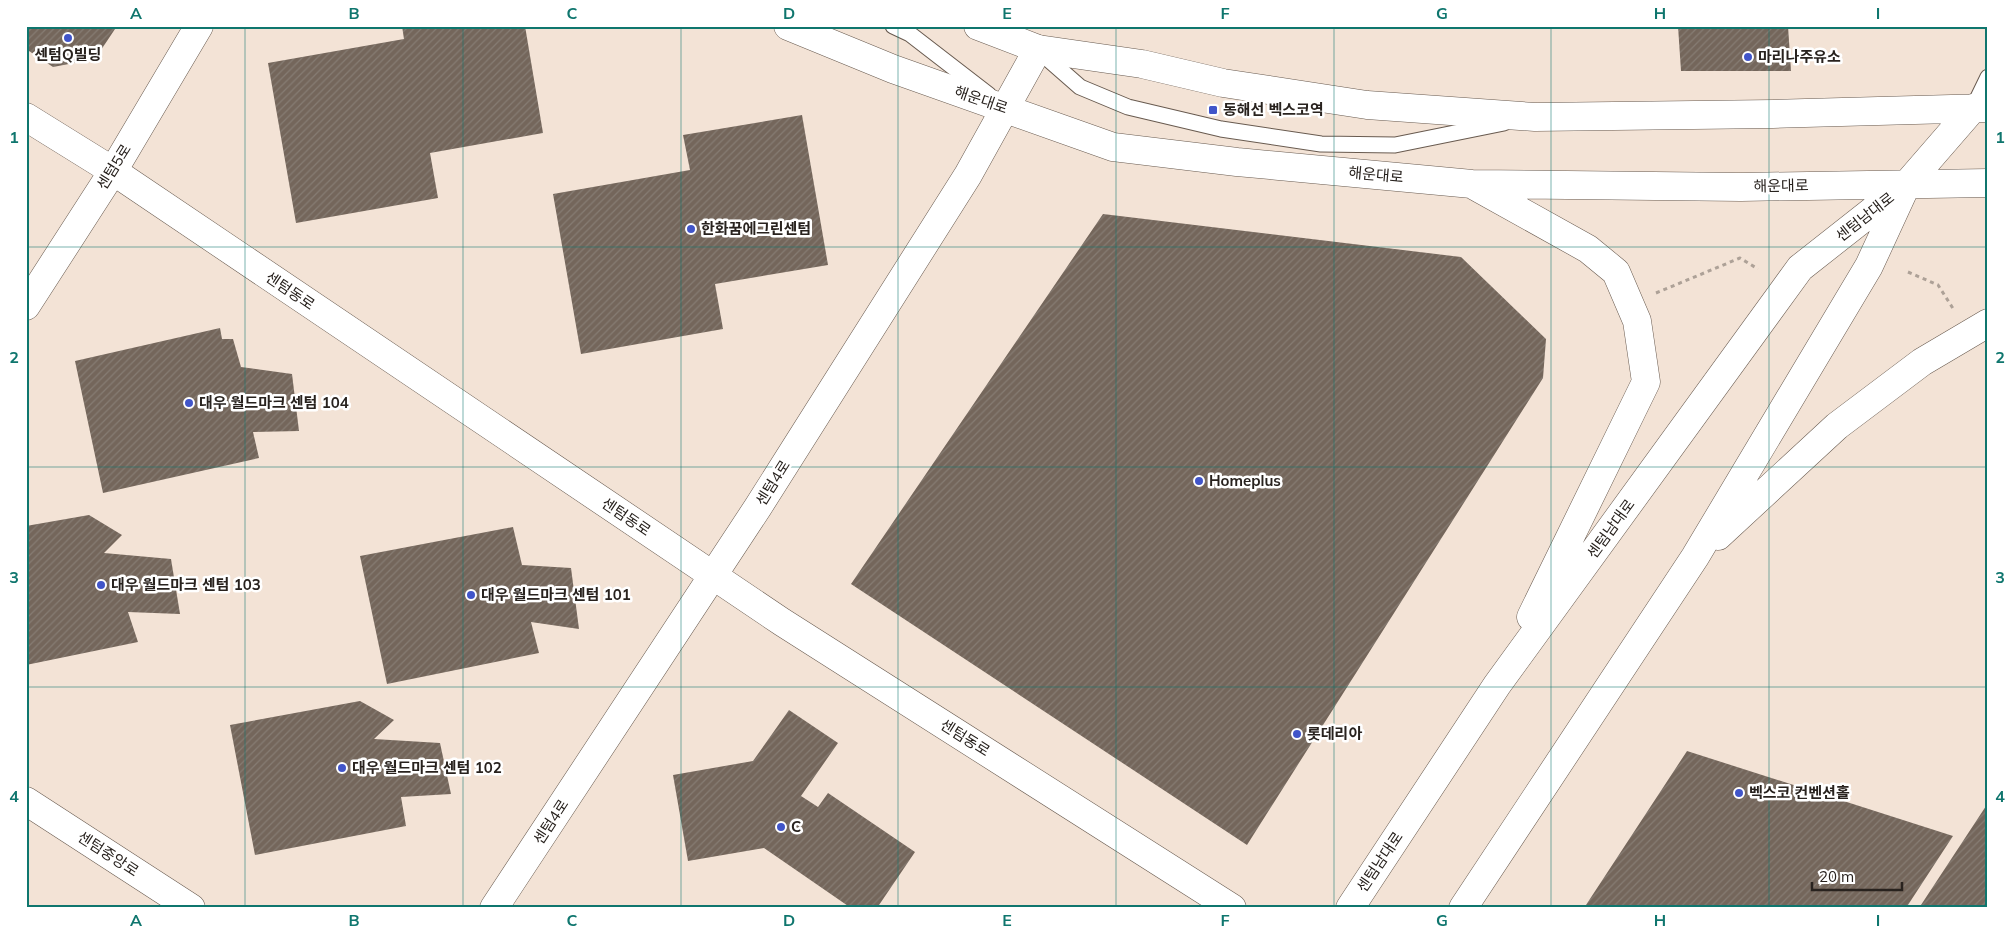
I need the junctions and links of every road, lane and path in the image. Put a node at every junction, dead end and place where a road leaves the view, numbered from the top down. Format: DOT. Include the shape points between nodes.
graph roads {
  1 [pos="199,26"];
  2 [pos="788,26"];
  3 [pos="893,26"];
  4 [pos="978,26"];
  5 [pos="1038,49"];
  6 [pos="1988,77"];
  7 [pos="1980,108"];
  8 [pos="1006,109"];
  9 [pos="26,116"];
  10 [pos="1535,117"];
  11 [pos="113,171"];
  12 [pos="1908,183"];
  13 [pos="1988,183"];
  14 [pos="1472,184"];
  15 [pos="1758,269"];
  16 [pos="1908,272"];
  17 [pos="1652,295"];
  18 [pos="26,306"];
  19 [pos="1959,317"];
  20 [pos="1988,323"];
  21 [pos="1695,558"];
  22 [pos="713,576"];
  23 [pos="1498,685"];
  24 [pos="26,801"];
  25 [pos="191,908"];
  26 [pos="494,908"];
  27 [pos="1232,908"];
  28 [pos="1350,908"];
  29 [pos="1462,908"];
  1 -- 11 [label="main road, 센텀5로"];
  2 -- 8 [label="main road, 해운대로" via="893,69"];
  3 -- 8 [label="lane" via="910,34"];
  4 -- 5 [label="main road"];
  5 -- 8 [label="main road, 센텀4로"];
  5 -- 10 [label="main road" via="1142,64 1223,83 1367,105"];
  5 -- 10 [label="lane" via="1080,87 1128,107 1221,130 1321,144 1395,145"];
  6 -- 7 [label="lane"];
  7 -- 10 [label="main road"];
  7 -- 12 [label="main road, 센텀남대로"];
  8 -- 14 [label="main road, 해운대로" via="1114,147"];
  8 -- 22 [label="main road, 센텀4로" via="968,175"];
  9 -- 11 [label="main road, 센텀동로"];
  11 -- 18 [label="main road, 센텀5로"];
  11 -- 22 [label="main road, 센텀동로"];
  12 -- 13 [label="main road, 해운대로"];
  12 -- 14 [label="main road, 해운대로" via="1741,187"];
  12 -- 21 [label="main road, 센텀남대로" via="1869,266"];
  12 -- 23 [label="main road, 센텀남대로" via="1800,268"];
  14 -- 23 [label="main road" via="1588,249 1616,272 1637,320 1646,382"];
  15 -- 17 [label="path" via="1740,258"];
  16 -- 19 [label="path" via="1938,286"];
  20 -- 21 [label="main road" via="1922,362 1837,426"];
  21 -- 29 [label="main road, 센텀남대로"];
  22 -- 26 [label="main road, 센텀4로"];
  22 -- 27 [label="main road, 센텀동로"];
  23 -- 28 [label="main road, 센텀남대로"];
  24 -- 25 [label="main road, 센텀중앙로"];
}
